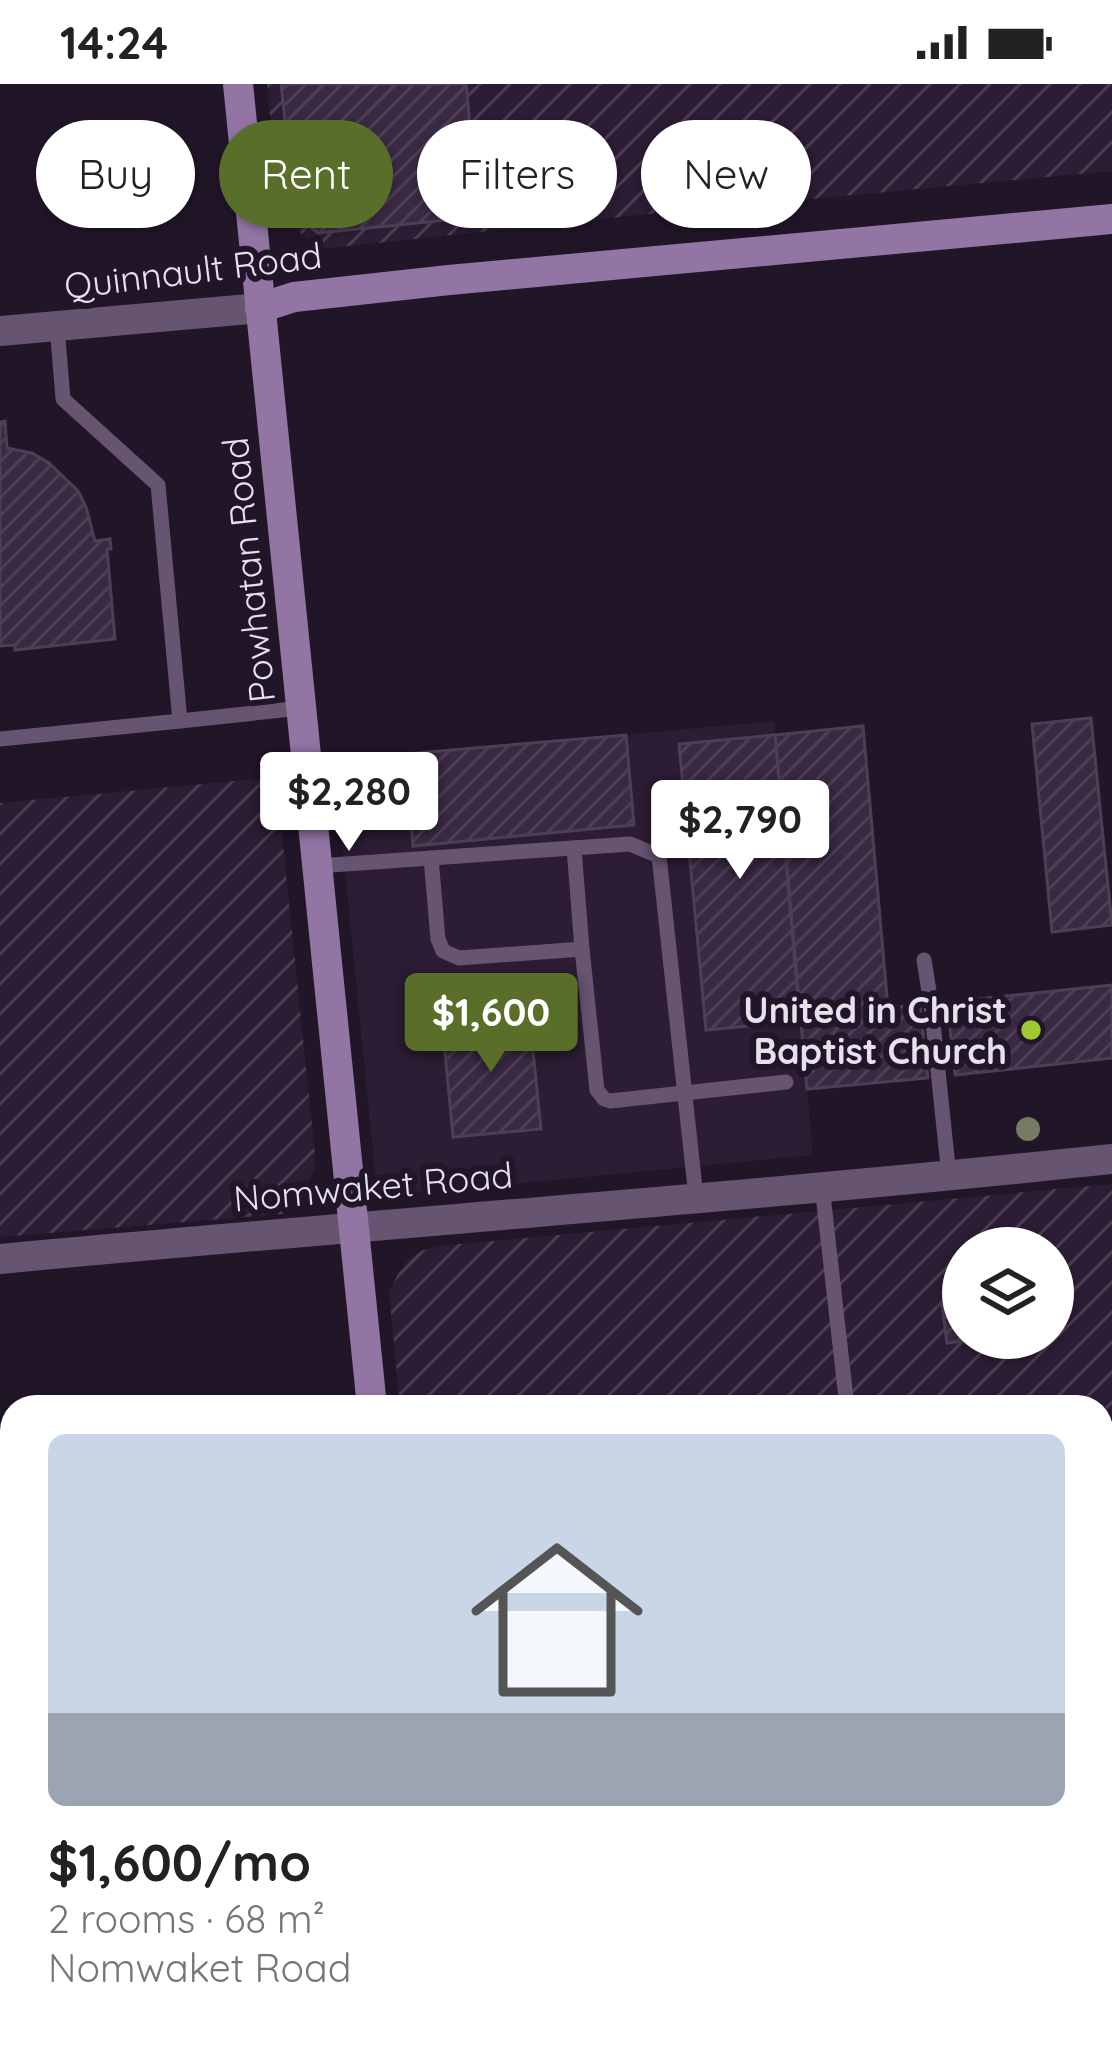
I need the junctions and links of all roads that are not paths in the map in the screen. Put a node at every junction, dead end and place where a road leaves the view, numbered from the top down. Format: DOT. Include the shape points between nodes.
graph roads {
  1 [pos="238,84"];
  2 [pos="1112,219"];
  3 [pos="260,308"];
  4 [pos="57,326"];
  5 [pos="0,331"];
  6 [pos="302,708"];
  7 [pos="180,721"];
  8 [pos="0,739"];
  9 [pos="574,848"];
  10 [pos="431,858"];
  11 [pos="317,866"];
  12 [pos="581,949"];
  13 [pos="924,960"];
  14 [pos="786,1082"];
  15 [pos="685,1094"];
  16 [pos="1112,1159"];
  17 [pos="949,1176"];
  18 [pos="822,1186"];
  19 [pos="696,1197"];
  20 [pos="354,1226"];
  21 [pos="0,1259"];
  22 [pos="371,1395"];
  23 [pos="846,1395"];
  1 -- 3 [label="street, Powhatan Road"];
  2 -- 3 [label="street, Quinnault Road" via="449,280"];
  3 -- 4 [label="street, Quinnault Road"];
  3 -- 6 [label="street, Powhatan Road"];
  4 -- 5 [label="street, Quinnault Road"];
  4 -- 7 [label="lane" via="64,399 158,485"];
  6 -- 7 [label="lane"];
  6 -- 11 [label="street, Powhatan Road"];
  7 -- 8 [label="lane"];
  9 -- 10 [label="lane"];
  9 -- 12 [label="lane"];
  9 -- 15 [label="lane" via="630,844 659,856"];
  10 -- 11 [label="lane"];
  10 -- 12 [label="lane" via="438,939 450,956"];
  11 -- 20 [label="street, Powhatan Road"];
  12 -- 15 [label="lane" via="599,1095 610,1101"];
  13 -- 17 [label="lane"];
  14 -- 15 [label="lane"];
  15 -- 19 [label="lane"];
  16 -- 17 [label="street, Nomwaket Road"];
  17 -- 18 [label="street, Nomwaket Road"];
  18 -- 19 [label="street, Nomwaket Road"];
  18 -- 23 [label="lane"];
  19 -- 20 [label="street, Nomwaket Road"];
  20 -- 21 [label="street, Nomwaket Road"];
  20 -- 22 [label="street, Powhatan Road"];
}
